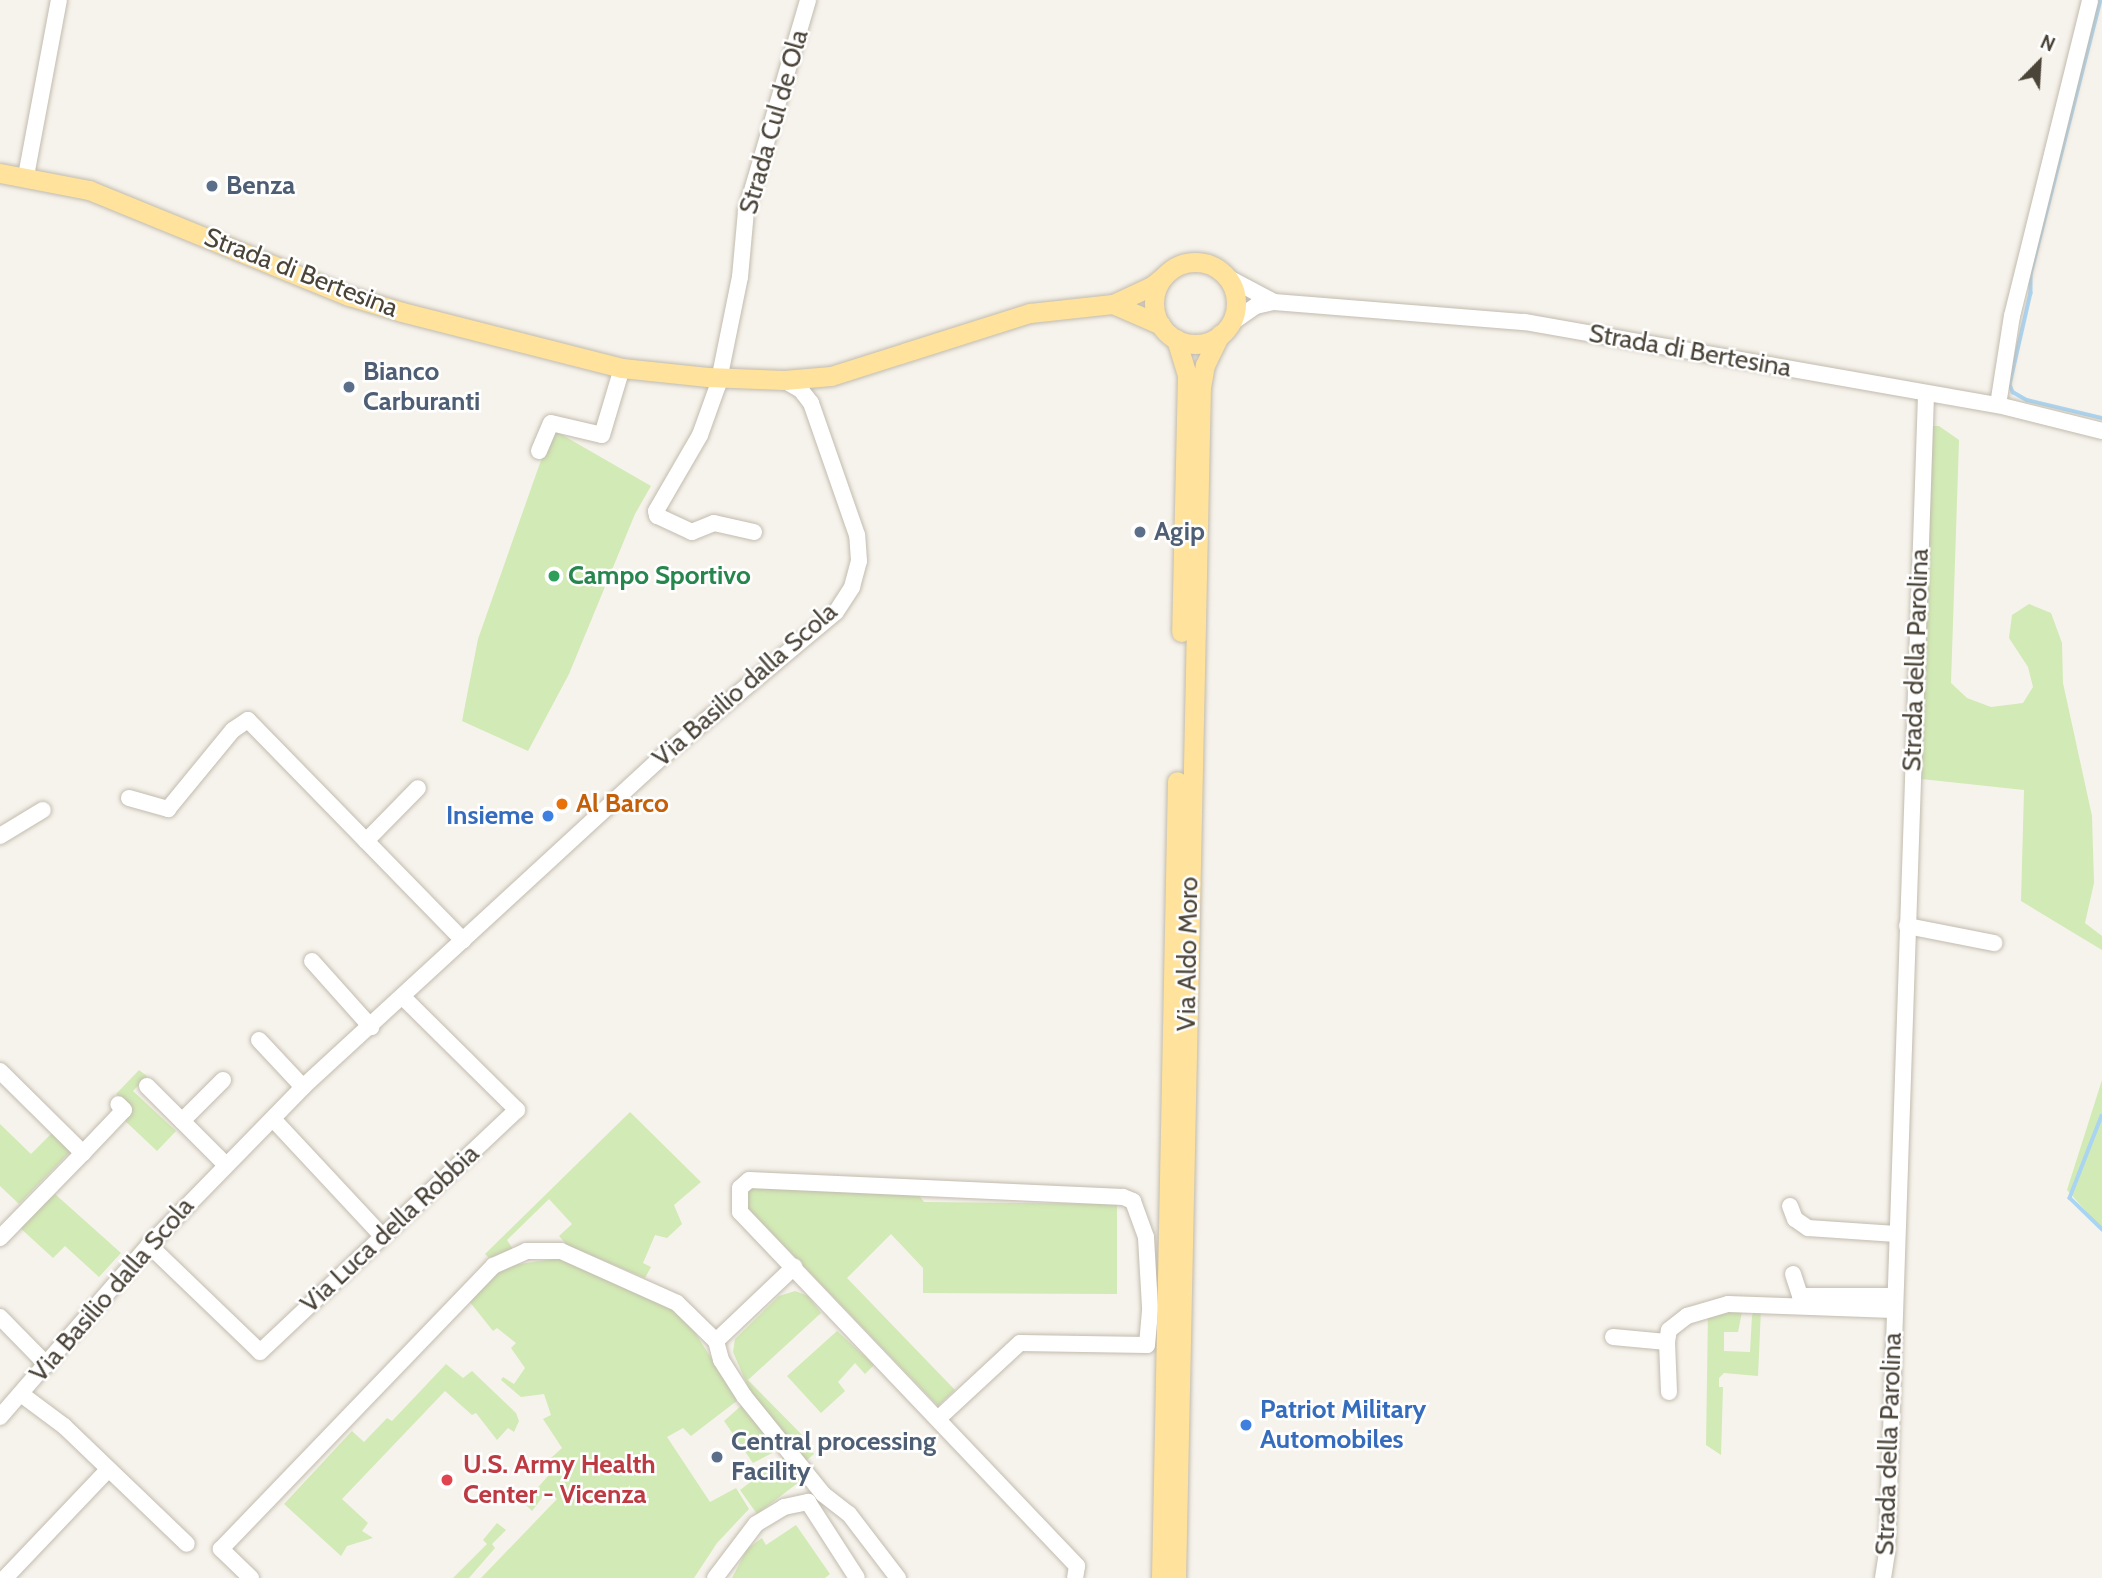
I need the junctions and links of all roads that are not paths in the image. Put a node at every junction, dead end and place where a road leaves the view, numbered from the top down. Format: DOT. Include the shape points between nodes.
graph roads {
  1 [pos="59,0"];
  2 [pos="808,0"];
  3 [pos="2090,0"];
  4 [pos="0,173"];
  5 [pos="26,176"];
  6 [pos="1164,276"];
  7 [pos="1227,277"];
  8 [pos="1274,302"];
  9 [pos="1113,304"];
  10 [pos="1160,325"];
  11 [pos="1225,329"];
  12 [pos="1176,339"];
  13 [pos="622,368"];
  14 [pos="829,371"];
  15 [pos="721,373"];
  16 [pos="796,383"];
  17 [pos="1926,394"];
  18 [pos="811,403"];
  19 [pos="1998,405"];
  20 [pos="2102,431"];
  21 [pos="539,451"];
  22 [pos="754,532"];
  23 [pos="418,788"];
  24 [pos="129,798"];
  25 [pos="43,810"];
  26 [pos="0,836"];
  27 [pos="366,841"];
  28 [pos="1907,926"];
  29 [pos="463,940"];
  30 [pos="1994,943"];
  31 [pos="312,961"];
  32 [pos="404,998"];
  33 [pos="371,1027"];
  34 [pos="259,1040"];
  35 [pos="0,1071"];
  36 [pos="223,1080"];
  37 [pos="147,1086"];
  38 [pos="303,1087"];
  39 [pos="118,1104"];
  40 [pos="273,1119"];
  41 [pos="182,1121"];
  42 [pos="83,1153"];
  43 [pos="225,1164"];
  44 [pos="1790,1206"];
  45 [pos="1896,1234"];
  46 [pos="382,1235"];
  47 [pos="0,1238"];
  48 [pos="149,1244"];
  49 [pos="794,1267"];
  50 [pos="1793,1274"];
  51 [pos="1893,1303"];
  52 [pos="0,1317"];
  53 [pos="1614,1337"];
  54 [pos="716,1340"];
  55 [pos="1667,1342"];
  56 [pos="47,1365"];
  57 [pos="1669,1392"];
  58 [pos="21,1394"];
  59 [pos="0,1417"];
  60 [pos="940,1418"];
  61 [pos="108,1470"];
  62 [pos="823,1494"];
  63 [pos="808,1502"];
  64 [pos="187,1544"];
  65 [pos="5,1578"];
  66 [pos="251,1578"];
  67 [pos="715,1578"];
  68 [pos="857,1578"];
  69 [pos="898,1578"];
  70 [pos="1075,1578"];
  71 [pos="1161,1578"];
  72 [pos="1176,1578"];
  73 [pos="1883,1578"];
  1 -- 5 [label="street"];
  2 -- 15 [label="street, Strada Cul de Ola" via="746,211 740,277"];
  3 -- 19 [label="street" via="2012,316"];
  4 -- 5 [label="main road, Strada di Bertesina"];
  5 -- 13 [label="main road, Strada di Bertesina" via="89,190 349,296"];
  6 -- 7 [label="main road, Strada di Bertesina" via="1177,266 1200,262"];
  6 -- 9 [label="main road, Strada di Bertesina"];
  6 -- 10 [label="main road" via="1154,300"];
  7 -- 8 [label="street, Strada di Bertesina"];
  7 -- 11 [label="main road" via="1236,305"];
  8 -- 11 [label="street, Strada di Bertesina" via="1256,306"];
  8 -- 17 [label="street, Strada di Bertesina" via="1525,322"];
  9 -- 10 [label="main road"];
  9 -- 14 [label="main road, Strada di Bertesina" via="1030,313"];
  10 -- 12 [label="main road"];
  11 -- 12 [label="main road, Strada di Bertesina" via="1203,342"];
  11 -- 72 [label="main road, Via Aldo Moro" via="1205,365 1201,387"];
  12 -- 71 [label="main road, Via Aldo Moro" via="1187,376"];
  13 -- 15 [label="main road, Strada di Bertesina"];
  13 -- 21 [label="street" via="602,435 551,423"];
  14 -- 15 [label="main road, Strada di Bertesina"];
  14 -- 16 [label="main road, Strada di Bertesina"];
  14 -- 18 [label="street" via="812,390"];
  15 -- 16 [label="main road, Strada di Bertesina"];
  15 -- 22 [label="street" via="700,435 657,516 692,532 722,523"];
  16 -- 18 [label="street, Via Basilio dalla Scola"];
  17 -- 19 [label="street, Strada di Bertesina"];
  17 -- 28 [label="street, Strada della Parolina"];
  18 -- 29 [label="street, Via Basilio dalla Scola" via="857,535 859,561 852,587 836,612 656,762"];
  19 -- 20 [label="street, Strada di Bertesina"];
  23 -- 27 [label="street"];
  24 -- 27 [label="street" via="167,809 233,730 248,720"];
  25 -- 26 [label="street"];
  27 -- 29 [label="street"];
  28 -- 30 [label="street"];
  28 -- 45 [label="street, Strada della Parolina"];
  29 -- 32 [label="street, Via Basilio dalla Scola"];
  31 -- 33 [label="street"];
  32 -- 33 [label="street, Via Basilio dalla Scola"];
  32 -- 46 [label="street, Via Luca della Robbia" via="517,1110"];
  33 -- 38 [label="street, Via Basilio dalla Scola"];
  34 -- 38 [label="street"];
  35 -- 42 [label="street"];
  36 -- 41 [label="street"];
  37 -- 41 [label="street"];
  38 -- 40 [label="street, Via Basilio dalla Scola"];
  39 -- 42 [label="street" via="124,1110"];
  40 -- 43 [label="street, Via Basilio dalla Scola"];
  40 -- 46 [label="street"];
  41 -- 43 [label="street"];
  42 -- 47 [label="street"];
  43 -- 48 [label="street, Via Basilio dalla Scola"];
  44 -- 45 [label="street" via="1796,1219 1808,1228"];
  45 -- 51 [label="street, Strada della Parolina"];
  46 -- 48 [label="street, Via Luca della Robbia" via="260,1352"];
  48 -- 56 [label="street, Via Basilio dalla Scola"];
  49 -- 54 [label="street"];
  49 -- 60 [label="street"];
  49 -- 60 [label="street" via="740,1212 740,1188 749,1180 1133,1201 1146,1237 1147,1345 1020,1343"];
  50 -- 51 [label="street, Strada della Parolina" via="1800,1296"];
  51 -- 55 [label="street, Strada della Parolina" via="1728,1304 1669,1330"];
  51 -- 73 [label="street, Strada della Parolina" via="1888,1538"];
  52 -- 56 [label="street"];
  53 -- 55 [label="street"];
  54 -- 62 [label="street" via="721,1360 744,1396"];
  54 -- 66 [label="street" via="677,1303 561,1251 526,1251 493,1266 221,1549"];
  55 -- 57 [label="street"];
  56 -- 58 [label="street, Via Basilio dalla Scola"];
  58 -- 59 [label="street, Via Basilio dalla Scola"];
  58 -- 61 [label="street" via="64,1426"];
  60 -- 70 [label="street" via="1077,1566"];
  61 -- 64 [label="street"];
  61 -- 65 [label="street"];
  62 -- 63 [label="street"];
  62 -- 69 [label="street" via="849,1514"];
  63 -- 67 [label="street" via="784,1507 756,1524"];
  63 -- 68 [label="street"];
}
